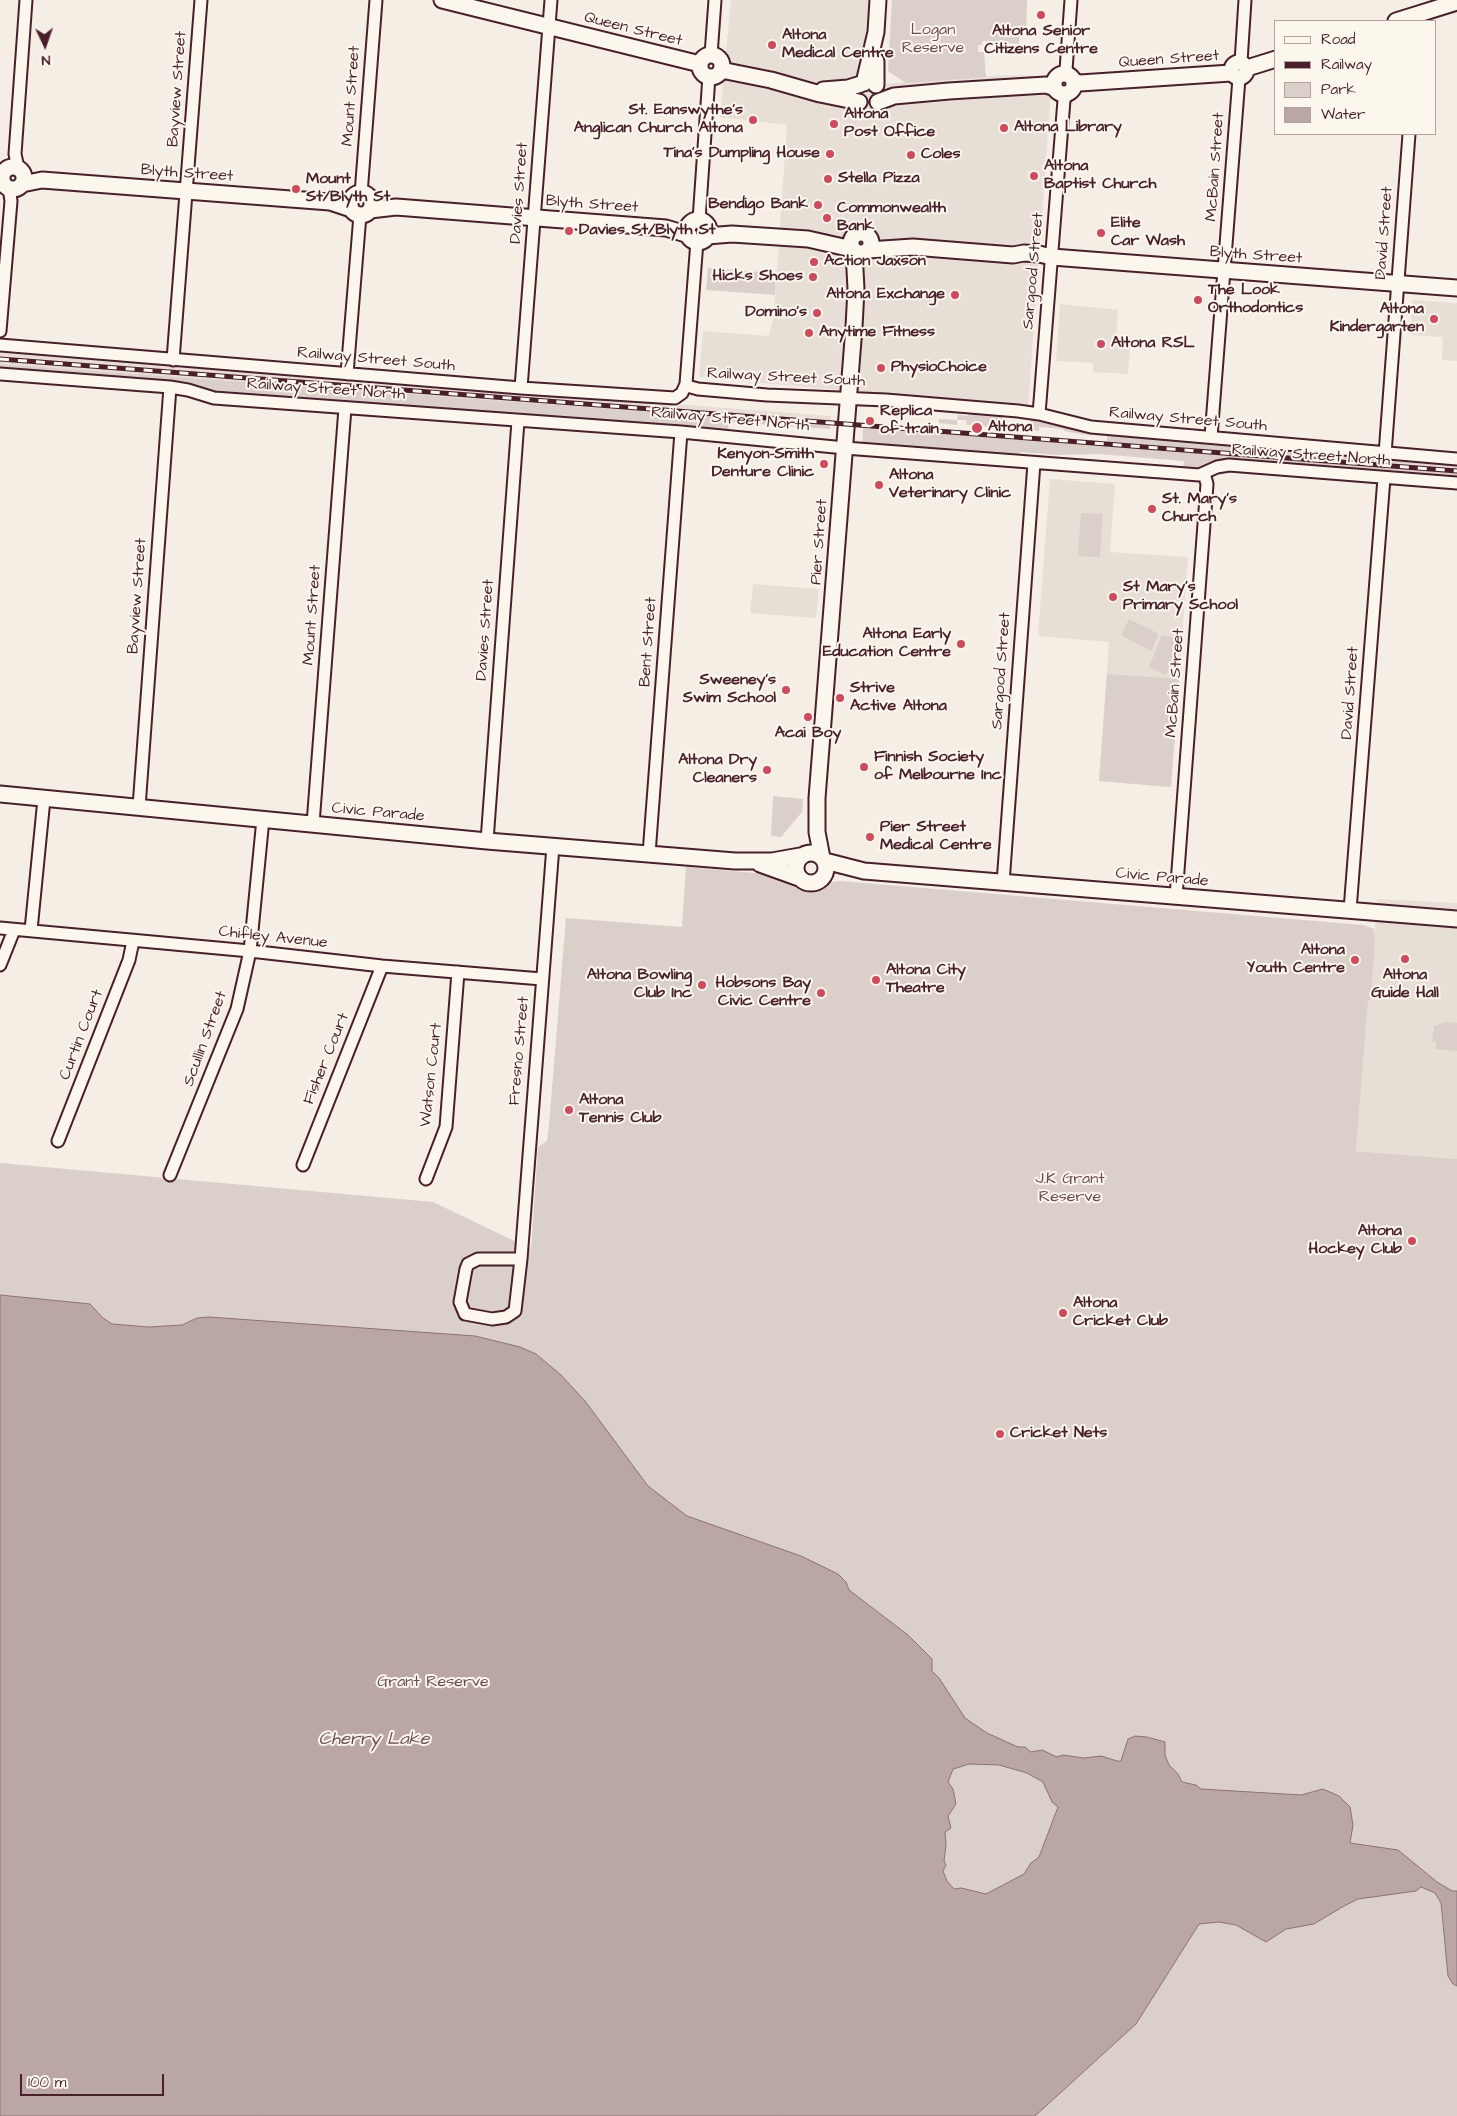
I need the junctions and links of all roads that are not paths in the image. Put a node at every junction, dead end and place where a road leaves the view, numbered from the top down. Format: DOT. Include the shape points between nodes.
graph roads {
  1 [pos="26,0"];
  2 [pos="201,0"];
  3 [pos="376,0"];
  4 [pos="442,0"];
  5 [pos="551,0"];
  6 [pos="715,0"];
  7 [pos="878,0"];
  8 [pos="1071,0"];
  9 [pos="1246,0"];
  10 [pos="1457,2"];
  11 [pos="1416,18"];
  12 [pos="1403,20"];
  13 [pos="549,27"];
  14 [pos="1274,60"];
  15 [pos="710,66"];
  16 [pos="1239,70"];
  17 [pos="1062,85"];
  18 [pos="872,88"];
  19 [pos="804,89"];
  20 [pos="1409,135"];
  21 [pos="11,178"];
  22 [pos="186,191"];
  23 [pos="361,204"];
  24 [pos="534,218"];
  25 [pos="698,231"];
  26 [pos="860,246"];
  27 [pos="1052,258"];
  28 [pos="1224,271"];
  29 [pos="1398,283"];
  30 [pos="1457,288"];
  31 [pos="0,331"];
  32 [pos="0,345"];
  33 [pos="173,360"];
  34 [pos="0,374"];
  35 [pos="347,374"];
  36 [pos="686,384"];
  37 [pos="170,387"];
  38 [pos="521,388"];
  39 [pos="849,399"];
  40 [pos="345,408"];
  41 [pos="1039,414"];
  42 [pos="518,421"];
  43 [pos="681,432"];
  44 [pos="1211,438"];
  45 [pos="845,448"];
  46 [pos="1385,454"];
  47 [pos="1457,459"];
  48 [pos="1034,463"];
  49 [pos="1204,473"];
  50 [pos="1384,478"];
  51 [pos="1457,483"];
  52 [pos="0,794"];
  53 [pos="818,798"];
  54 [pos="44,799"];
  55 [pos="139,807"];
  56 [pos="263,819"];
  57 [pos="313,824"];
  58 [pos="486,840"];
  59 [pos="554,846"];
  60 [pos="649,854"];
  61 [pos="802,855"];
  62 [pos="824,859"];
  63 [pos="752,862"];
  64 [pos="864,872"];
  65 [pos="799,878"];
  66 [pos="819,880"];
  67 [pos="1003,883"];
  68 [pos="1176,897"];
  69 [pos="1350,910"];
  70 [pos="1457,920"];
  71 [pos="0,928"];
  72 [pos="14,930"];
  73 [pos="31,930"];
  74 [pos="133,940"];
  75 [pos="250,951"];
  76 [pos="0,965"];
  77 [pos="382,966"];
  78 [pos="458,972"];
  79 [pos="542,979"];
  80 [pos="58,1141"];
  81 [pos="303,1165"];
  82 [pos="170,1175"];
  83 [pos="426,1179"];
  84 [pos="521,1258"];
  1 -- 21 [label="street"];
  2 -- 22 [label="street, Bayview Street"];
  3 -- 23 [label="street, Mount Street"];
  4 -- 13 [label="street, Queen Street"];
  5 -- 13 [label="street, Davies Street"];
  6 -- 15 [label="street"];
  7 -- 18 [label="street"];
  8 -- 17 [label="street, Sargood Street"];
  9 -- 16 [label="street, McBain Street"];
  10 -- 11 [label="street"];
  11 -- 12 [label="street"];
  13 -- 15 [label="street, Queen Street"];
  13 -- 24 [label="street, Davies Street"];
  14 -- 16 [label="street, Queen Street"];
  15 -- 19 [label="street, Queen Street"];
  15 -- 25 [label="street"];
  16 -- 17 [label="street, Queen Street"];
  16 -- 28 [label="street, McBain Street"];
  17 -- 18 [label="street, Queen Street" via="949,91"];
  17 -- 27 [label="street, Sargood Street"];
  18 -- 19 [label="street, Queen Street"];
  18 -- 19 [label="street, Queen Street" via="856,93 859,102"];
  20 -- 29 [label="street, David Street"];
  21 -- 22 [label="street, Blyth Street"];
  21 -- 31 [label="street"];
  22 -- 23 [label="street, Blyth Street"];
  22 -- 33 [label="street, Bayview Street"];
  23 -- 24 [label="street, Blyth Street"];
  23 -- 35 [label="street, Mount Street"];
  24 -- 25 [label="street, Blyth Street" via="666,228 676,225"];
  24 -- 38 [label="street, Davies Street"];
  25 -- 26 [label="street, Blyth Street"];
  25 -- 36 [label="street"];
  26 -- 27 [label="street, Blyth Street" via="1013,255 1033,260"];
  26 -- 39 [label="street, Pier Street"];
  27 -- 28 [label="street, Blyth Street"];
  27 -- 41 [label="street, Sargood Street"];
  28 -- 29 [label="street, Blyth Street"];
  28 -- 44 [label="street, McBain Street"];
  29 -- 30 [label="street, Blyth Street"];
  29 -- 46 [label="street, David Street"];
  32 -- 33 [label="street, Railway Street South"];
  33 -- 35 [label="street, Railway Street South"];
  34 -- 37 [label="street, Railway Street North"];
  35 -- 38 [label="street, Railway Street South"];
  36 -- 38 [label="street, Railway Street South" via="675,398"];
  36 -- 39 [label="street, Railway Street South" via="698,389"];
  37 -- 40 [label="street, Railway Street North" via="214,398"];
  37 -- 55 [label="street, Bayview Street"];
  39 -- 41 [label="street, Railway Street South"];
  39 -- 45 [label="street, Pier Street"];
  40 -- 42 [label="street, Railway Street North"];
  40 -- 57 [label="street, Mount Street"];
  41 -- 44 [label="street, Railway Street South" via="1091,427"];
  42 -- 43 [label="street, Railway Street North"];
  42 -- 58 [label="street, Davies Street"];
  43 -- 45 [label="street, Railway Street North"];
  43 -- 60 [label="street, Bent Street"];
  44 -- 46 [label="street, Railway Street South"];
  45 -- 48 [label="street, Railway Street North"];
  45 -- 53 [label="street, Pier Street"];
  46 -- 47 [label="street, Railway Street South"];
  48 -- 49 [label="street, Railway Street North" via="1193,475"];
  48 -- 67 [label="street, Sargood Street"];
  49 -- 50 [label="street, Railway Street North" via="1228,465"];
  49 -- 68 [label="street, McBain Street" via="1207,484"];
  50 -- 51 [label="street, Railway Street North"];
  50 -- 69 [label="street, David Street"];
  52 -- 54 [label="street, Civic Parade"];
  53 -- 61 [label="street, Pier Street" via="811,834"];
  53 -- 62 [label="street, Pier Street" via="817,832"];
  54 -- 55 [label="street, Civic Parade"];
  54 -- 73 [label="street"];
  55 -- 56 [label="street, Civic Parade"];
  56 -- 57 [label="street, Civic Parade"];
  56 -- 75 [label="street, Scullin Street"];
  57 -- 58 [label="street, Civic Parade"];
  58 -- 59 [label="street, Civic Parade"];
  59 -- 60 [label="street, Civic Parade"];
  59 -- 79 [label="street, Fresno Street"];
  60 -- 63 [label="street, Civic Parade"];
  61 -- 62 [label="street" via="812,852"];
  61 -- 63 [label="street, Civic Parade"];
  61 -- 65 [label="street" via="796,864"];
  62 -- 64 [label="street, Civic Parade"];
  62 -- 66 [label="street" via="826,870"];
  63 -- 65 [label="street, Civic Parade"];
  64 -- 66 [label="street, Civic Parade"];
  64 -- 67 [label="street, Civic Parade"];
  65 -- 66 [label="street" via="806,882"];
  67 -- 68 [label="street, Civic Parade"];
  68 -- 69 [label="street, Civic Parade"];
  69 -- 70 [label="street, Civic Parade"];
  71 -- 72 [label="street, Chifley Avenue"];
  72 -- 73 [label="street, Chifley Avenue"];
  72 -- 76 [label="street"];
  73 -- 74 [label="street, Chifley Avenue"];
  74 -- 75 [label="street, Chifley Avenue"];
  74 -- 80 [label="street, Curtin Court" via="129,960"];
  75 -- 77 [label="street, Chifley Avenue"];
  75 -- 82 [label="street, Scullin Street" via="237,1009"];
  77 -- 78 [label="street, Chifley Avenue"];
  77 -- 81 [label="street, Fisher Court"];
  78 -- 79 [label="street, Chifley Avenue"];
  78 -- 83 [label="street, Watson Court" via="446,1127"];
  79 -- 84 [label="street, Fresno Street"];
  84 -- 84 [label="street, Fresno Street" via="515,1311 506,1317 492,1319 465,1314 460,1302 468,1264 478,1258"];
}
